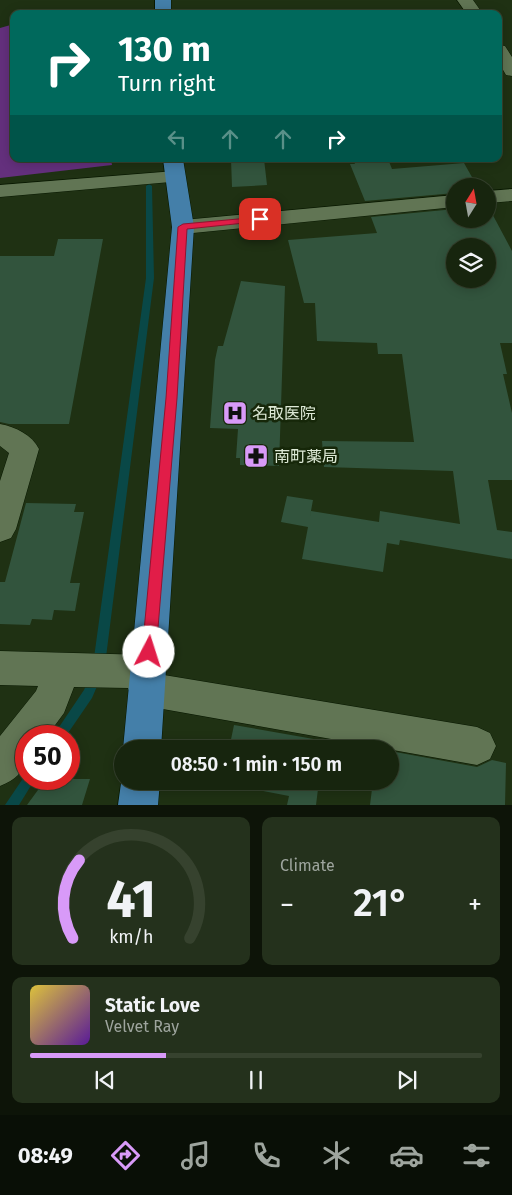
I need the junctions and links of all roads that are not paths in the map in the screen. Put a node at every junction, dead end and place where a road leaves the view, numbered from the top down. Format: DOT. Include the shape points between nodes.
graph roads {
  1 [pos="502,55"];
  2 [pos="512,71"];
  3 [pos="174,168"];
  4 [pos="0,191"];
  5 [pos="512,195"];
  6 [pos="496,196"];
  7 [pos="446,202"];
  8 [pos="183,227"];
  9 [pos="0,436"];
  10 [pos="0,529"];
  11 [pos="0,668"];
  12 [pos="61,670"];
  13 [pos="147,680"];
  14 [pos="143,740"];
  15 [pos="477,746"];
  16 [pos="0,767"];
  17 [pos="139,790"];
  18 [pos="138,805"];
  1 -- 2 [label="street"];
  3 -- 4 [label="street"];
  3 -- 8 [label="main road"];
  5 -- 6 [label="street"];
  7 -- 8 [label="street"];
  8 -- 13 [label="main road" via="172,398"];
  9 -- 10 [label="street" via="6,436 25,449"];
  11 -- 12 [label="street"];
  12 -- 13 [label="street"];
  12 -- 16 [label="street" via="51,701"];
  13 -- 14 [label="main road"];
  13 -- 15 [label="street"];
  17 -- 18 [label="main road"];
}
